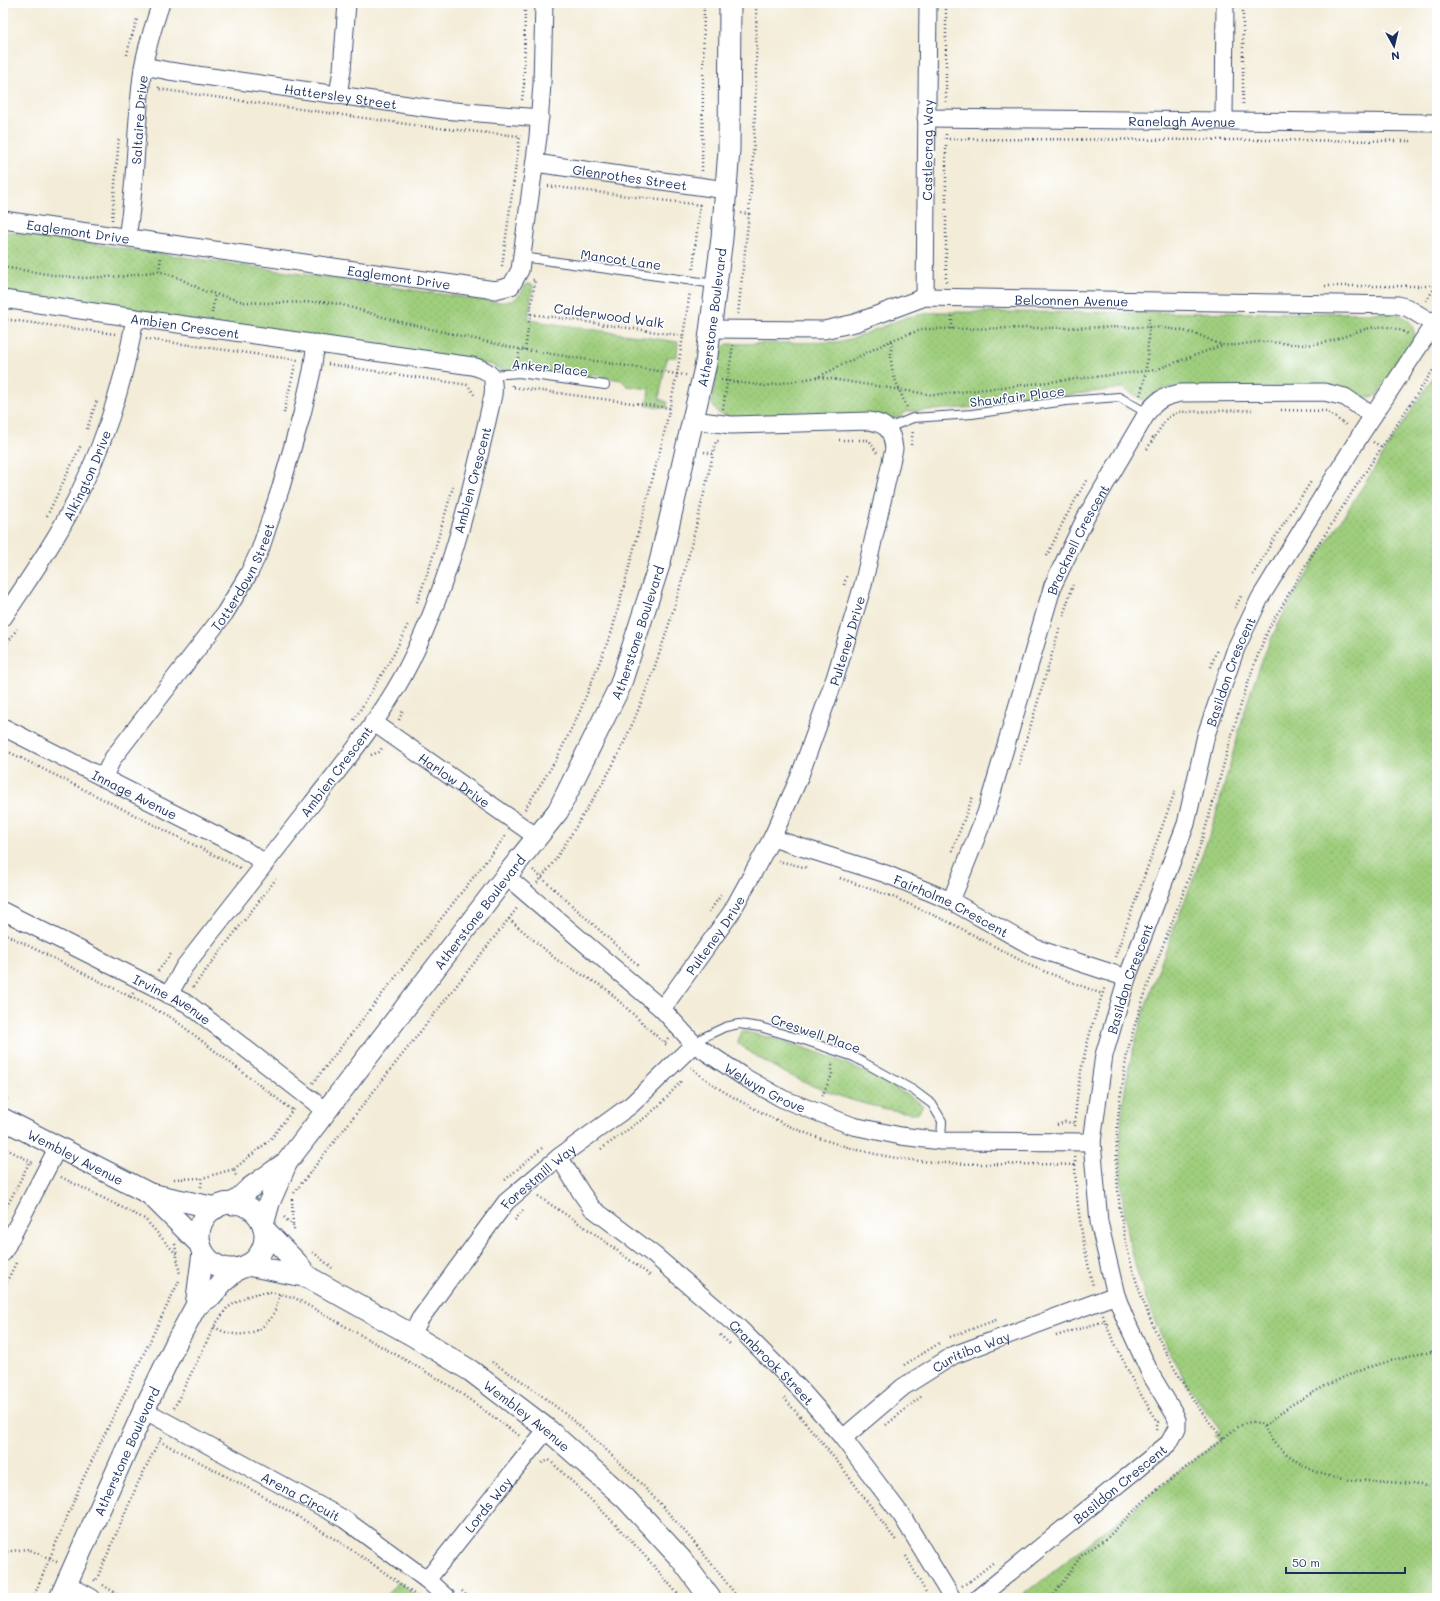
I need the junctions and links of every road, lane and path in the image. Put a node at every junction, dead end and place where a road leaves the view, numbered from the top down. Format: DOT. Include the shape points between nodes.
graph roads {
  1 [pos="161,3"];
  2 [pos="347,3"];
  3 [pos="525,3"];
  4 [pos="544,3"];
  5 [pos="704,3"];
  6 [pos="730,3"];
  7 [pos="756,3"];
  8 [pos="928,3"];
  9 [pos="946,3"];
  10 [pos="1225,3"];
  11 [pos="1243,3"];
  12 [pos="144,66"];
  13 [pos="524,84"];
  14 [pos="542,84"];
  15 [pos="338,95"];
  16 [pos="515,100"];
  17 [pos="946,105"];
  18 [pos="1251,105"];
  19 [pos="540,118"];
  20 [pos="926,118"];
  21 [pos="1224,121"];
  22 [pos="1437,123"];
  23 [pos="946,145"];
  24 [pos="535,163"];
  25 [pos="548,186"];
  26 [pos="701,186"];
  27 [pos="726,190"];
  28 [pos="700,205"];
  29 [pos="749,214"];
  30 [pos="3,220"];
  31 [pos="127,237"];
  32 [pos="522,257"];
  33 [pos="3,267"];
  34 [pos="691,281"];
  35 [pos="716,284"];
  36 [pos="946,284"];
  37 [pos="1437,284"];
  38 [pos="953,285"];
  39 [pos="1321,286"];
  40 [pos="925,292"];
  41 [pos="3,299"];
  42 [pos="530,314"];
  43 [pos="135,318"];
  44 [pos="3,319"];
  45 [pos="1435,321"];
  46 [pos="710,329"];
  47 [pos="684,336"];
  48 [pos="132,337"];
  49 [pos="1421,342"];
  50 [pos="316,344"];
  51 [pos="1223,345"];
  52 [pos="296,360"];
  53 [pos="313,362"];
  54 [pos="1437,364"];
  55 [pos="677,374"];
  56 [pos="491,375"];
  57 [pos="818,377"];
  58 [pos="702,378"];
  59 [pos="605,385"];
  60 [pos="512,387"];
  61 [pos="99,393"];
  62 [pos="510,394"];
  63 [pos="491,405"];
  64 [pos="1147,413"];
  65 [pos="1373,416"];
  66 [pos="283,417"];
  67 [pos="694,420"];
  68 [pos="888,428"];
  69 [pos="85,434"];
  70 [pos="83,441"];
  71 [pos="877,453"];
  72 [pos="876,460"];
  73 [pos="453,486"];
  74 [pos="46,517"];
  75 [pos="849,568"];
  76 [pos="843,589"];
  77 [pos="416,605"];
  78 [pos="3,618"];
  79 [pos="410,619"];
  80 [pos="373,722"];
  81 [pos="351,725"];
  82 [pos="3,727"];
  83 [pos="3,749"];
  84 [pos="103,778"];
  85 [pos="516,822"];
  86 [pos="537,837"];
  87 [pos="772,838"];
  88 [pos="251,854"];
  89 [pos="778,861"];
  90 [pos="265,863"];
  91 [pos="809,868"];
  92 [pos="506,876"];
  93 [pos="837,877"];
  94 [pos="724,889"];
  95 [pos="951,901"];
  96 [pos="3,911"];
  97 [pos="709,913"];
  98 [pos="509,919"];
  99 [pos="3,933"];
  100 [pos="176,948"];
  101 [pos="1114,960"];
  102 [pos="1130,971"];
  103 [pos="140,980"];
  104 [pos="1102,994"];
  105 [pos="169,995"];
  106 [pos="131,997"];
  107 [pos="662,1009"];
  108 [pos="664,1043"];
  109 [pos="694,1044"];
  110 [pos="832,1049"];
  111 [pos="687,1074"];
  112 [pos="304,1095"];
  113 [pos="3,1098"];
  114 [pos="807,1108"];
  115 [pos="292,1110"];
  116 [pos="326,1111"];
  117 [pos="10,1112"];
  118 [pos="941,1140"];
  119 [pos="1092,1142"];
  120 [pos="3,1147"];
  121 [pos="58,1147"];
  122 [pos="595,1153"];
  123 [pos="559,1157"];
  124 [pos="30,1161"];
  125 [pos="287,1162"];
  126 [pos="47,1169"];
  127 [pos="234,1169"];
  128 [pos="202,1178"];
  129 [pos="167,1180"];
  130 [pos="250,1188"];
  131 [pos="542,1192"];
  132 [pos="150,1194"];
  133 [pos="538,1196"];
  134 [pos="534,1199"];
  135 [pos="269,1203"];
  136 [pos="196,1204"];
  137 [pos="225,1206"];
  138 [pos="525,1208"];
  139 [pos="3,1214"];
  140 [pos="511,1225"];
  141 [pos="263,1227"];
  142 [pos="183,1229"];
  143 [pos="202,1248"];
  144 [pos="308,1248"];
  145 [pos="3,1253"];
  146 [pos="176,1254"];
  147 [pos="287,1254"];
  148 [pos="244,1267"];
  149 [pos="337,1272"];
  150 [pos="654,1279"];
  151 [pos="280,1293"];
  152 [pos="1116,1295"];
  153 [pos="196,1306"];
  154 [pos="1105,1321"];
  155 [pos="214,1327"];
  156 [pos="718,1334"];
  157 [pos="412,1335"];
  158 [pos="1054,1337"];
  159 [pos="735,1349"];
  160 [pos="1437,1351"];
  161 [pos="490,1361"];
  162 [pos="781,1395"];
  163 [pos="924,1395"];
  164 [pos="144,1410"];
  165 [pos="578,1425"];
  166 [pos="1264,1426"];
  167 [pos="882,1428"];
  168 [pos="547,1429"];
  169 [pos="815,1434"];
  170 [pos="843,1438"];
  171 [pos="1223,1439"];
  172 [pos="563,1443"];
  173 [pos="533,1447"];
  174 [pos="549,1460"];
  175 [pos="1437,1487"];
  176 [pos="3,1552"];
  177 [pos="49,1558"];
  178 [pos="427,1580"];
  179 [pos="96,1581"];
  180 [pos="62,1591"];
  181 [pos="33,1598"];
  182 [pos="92,1598"];
  183 [pos="123,1598"];
  184 [pos="447,1598"];
  185 [pos="681,1598"];
  186 [pos="710,1598"];
  187 [pos="738,1598"];
  188 [pos="952,1598"];
  189 [pos="978,1598"];
  190 [pos="1052,1598"];
  1 -- 12 [label="street, Saltaire Drive"];
  2 -- 15 [label="street"];
  3 -- 13 [label="path"];
  4 -- 14 [label="street, Eaglemont Drive"];
  5 -- 26 [label="path"];
  6 -- 27 [label="street, Atherstone Boulevard" via="729,150"];
  7 -- 29 [label="path" via="757,72"];
  8 -- 20 [label="street, Castlecrag Way"];
  9 -- 17 [label="path"];
  10 -- 21 [label="street"];
  11 -- 18 [label="path" via="1243,105"];
  12 -- 15 [label="street, Hattersley Street"];
  12 -- 31 [label="street, Saltaire Drive"];
  13 -- 14 [label="path"];
  13 -- 16 [label="path" via="523,100"];
  14 -- 19 [label="street, Eaglemont Drive"];
  15 -- 19 [label="street, Hattersley Street" via="443,110"];
  19 -- 24 [label="street, Eaglemont Drive"];
  20 -- 21 [label="street, Ranelagh Avenue"];
  20 -- 40 [label="street, Castlecrag Way"];
  21 -- 22 [label="street, Ranelagh Avenue"];
  23 -- 36 [label="path"];
  24 -- 26 [label="street, Glenrothes Street"];
  24 -- 32 [label="street, Eaglemont Drive"];
  25 -- 28 [label="path"];
  26 -- 27 [label="street, Glenrothes Street"];
  26 -- 28 [label="path"];
  27 -- 35 [label="street, Atherstone Boulevard"];
  28 -- 34 [label="path"];
  30 -- 31 [label="street, Eaglemont Drive"];
  31 -- 32 [label="street, Eaglemont Drive" via="495,290 511,286 520,270"];
  32 -- 34 [label="lane, Mancot Lane"];
  33 -- 55 [label="path" via="84,278 159,271 204,291 244,302 339,304 400,322 514,348"];
  34 -- 35 [label="lane, Mancot Lane"];
  34 -- 47 [label="path"];
  35 -- 46 [label="street, Atherstone Boulevard"];
  36 -- 38 [label="path"];
  36 -- 40 [label="path"];
  37 -- 39 [label="path"];
  40 -- 45 [label="street, Belconnen Avenue" via="1398,305"];
  40 -- 46 [label="street, Belconnen Avenue" via="855,323 824,330"];
  41 -- 43 [label="street, Ambien Crescent"];
  42 -- 47 [label="path, Calderwood Walk"];
  43 -- 48 [label="street, Alkington Drive"];
  43 -- 50 [label="street, Ambien Crescent"];
  44 -- 48 [label="path"];
  45 -- 49 [label="street, Basildon Crescent"];
  46 -- 58 [label="street, Atherstone Boulevard"];
  47 -- 55 [label="path"];
  48 -- 52 [label="path"];
  48 -- 78 [label="street, Alkington Drive" via="114,405 79,493 46,553"];
  49 -- 51 [label="path" via="1397,328 1382,326 1323,343 1269,342"];
  49 -- 65 [label="street, Basildon Crescent"];
  50 -- 53 [label="street, Totterdown Street"];
  50 -- 56 [label="street, Ambien Crescent" via="472,366 484,369"];
  51 -- 57 [label="path" via="1155,370 933,395"];
  51 -- 57 [label="path" via="1199,335 1151,327 925,330 892,340"];
  52 -- 53 [label="path"];
  52 -- 66 [label="path"];
  53 -- 63 [label="path" via="468,385 475,395 474,402"];
  53 -- 84 [label="street, Totterdown Street" via="297,433 281,487 260,550 249,573 225,613 113,758"];
  54 -- 171 [label="path" via="1317,547 1268,630 1244,695 1193,866 1147,988 1128,1049 1116,1147 1119,1200 1132,1271 1146,1311 1168,1358 1192,1399"];
  55 -- 58 [label="path"];
  55 -- 85 [label="path" via="662,443 612,630 580,711 556,760"];
  56 -- 59 [label="lane, Anker Place" via="519,373"];
  56 -- 63 [label="street, Ambien Crescent" via="494,383"];
  57 -- 58 [label="path" via="765,386"];
  58 -- 67 [label="street, Atherstone Boulevard"];
  60 -- 62 [label="path"];
  61 -- 69 [label="path"];
  63 -- 80 [label="street, Ambien Crescent" via="466,508 436,600 403,676"];
  64 -- 65 [label="street, Bracknell Crescent" via="1162,398 1180,394 1324,392 1345,397"];
  64 -- 68 [label="lane, Shawfair Place" via="1119,397 972,414 913,418"];
  64 -- 95 [label="street, Bracknell Crescent" via="1086,517 1053,585 986,813"];
  65 -- 102 [label="street, Basildon Crescent" via="1260,598 1236,648 1206,735 1186,824"];
  67 -- 68 [label="street" via="731,425 869,421 879,422"];
  67 -- 86 [label="street, Atherstone Boulevard" via="660,562 620,686 558,811"];
  68 -- 87 [label="street, Pulteney Drive" via="894,449 863,585 836,678 799,778"];
  70 -- 74 [label="path"];
  71 -- 72 [label="path"];
  73 -- 77 [label="path"];
  75 -- 76 [label="path"];
  79 -- 81 [label="path" via="394,654"];
  80 -- 85 [label="street, Harlow Drive"];
  80 -- 90 [label="street, Ambien Crescent" via="359,744"];
  82 -- 84 [label="street, Innage Avenue"];
  83 -- 88 [label="path" via="239,870"];
  84 -- 88 [label="street, Innage Avenue"];
  85 -- 86 [label="street, Harlow Drive"];
  85 -- 112 [label="path"];
  86 -- 92 [label="street, Atherstone Boulevard"];
  87 -- 95 [label="street, Fairholme Crescent" via="886,874"];
  87 -- 107 [label="street, Pulteney Drive" via="731,913"];
  88 -- 90 [label="street, Innage Avenue"];
  89 -- 91 [label="path"];
  90 -- 105 [label="street, Ambien Crescent" via="184,967"];
  92 -- 107 [label="street, Welwyn Grove"];
  92 -- 116 [label="street, Atherstone Boulevard"];
  93 -- 104 [label="path" via="900,900 951,923 1031,966"];
  94 -- 97 [label="path"];
  95 -- 102 [label="street, Fairholme Crescent" via="1035,948"];
  96 -- 103 [label="street, Irvine Avenue"];
  98 -- 108 [label="path" via="557,960 605,988"];
  99 -- 106 [label="path"];
  100 -- 103 [label="path" via="157,972 146,967"];
  101 -- 102 [label="path"];
  102 -- 119 [label="street, Basildon Crescent" via="1104,1055"];
  103 -- 105 [label="street, Irvine Avenue"];
  103 -- 106 [label="path"];
  105 -- 112 [label="street, Irvine Avenue" via="198,1011"];
  106 -- 115 [label="path" via="172,1018"];
  107 -- 109 [label="street, Welwyn Grove"];
  109 -- 110 [label="lane, Creswell Place" via="725,1027 738,1024 760,1027"];
  109 -- 114 [label="street, Welwyn Grove" via="744,1077 783,1099"];
  109 -- 123 [label="street, Forestmill Way" via="631,1105"];
  110 -- 114 [label="path" via="832,1075 823,1095"];
  110 -- 118 [label="lane, Creswell Place" via="854,1057 913,1090 932,1104 942,1121"];
  111 -- 122 [label="path" via="647,1116"];
  112 -- 115 [label="path"];
  112 -- 116 [label="street, Irvine Avenue"];
  113 -- 117 [label="path"];
  114 -- 118 [label="street, Welwyn Grove" via="853,1126 901,1136"];
  115 -- 127 [label="path" via="270,1140"];
  116 -- 125 [label="street, Atherstone Boulevard"];
  117 -- 121 [label="street, Wembley Avenue"];
  118 -- 119 [label="street, Welwyn Grove"];
  119 -- 152 [label="street, Basildon Crescent" via="1099,1222"];
  120 -- 124 [label="path"];
  121 -- 126 [label="street"];
  121 -- 132 [label="street, Wembley Avenue"];
  123 -- 157 [label="street, Forestmill Way" via="506,1202 420,1319"];
  123 -- 170 [label="street, Cranbrook Street" via="592,1208 654,1255 737,1326 800,1389"];
  124 -- 126 [label="path"];
  124 -- 139 [label="path"];
  125 -- 130 [label="street, Atherstone Boulevard"];
  125 -- 135 [label="street, Atherstone Boulevard"];
  126 -- 145 [label="street"];
  126 -- 146 [label="path" via="145,1219"];
  127 -- 128 [label="path"];
  127 -- 130 [label="path" via="237,1178"];
  128 -- 129 [label="path"];
  128 -- 136 [label="path"];
  130 -- 137 [label="street, Atherstone Boulevard"];
  131 -- 133 [label="path"];
  132 -- 136 [label="street, Wembley Avenue"];
  132 -- 142 [label="street, Wembley Avenue"];
  133 -- 134 [label="path"];
  133 -- 150 [label="path" via="595,1234"];
  135 -- 141 [label="street, Atherstone Boulevard"];
  135 -- 147 [label="path" via="293,1226"];
  136 -- 137 [label="street, Wembley Avenue"];
  137 -- 141 [label="street" via="249,1208 256,1214"];
  137 -- 143 [label="street" via="209,1212 204,1219 200,1231"];
  138 -- 140 [label="path"];
  141 -- 147 [label="street"];
  141 -- 148 [label="street" via="263,1246 254,1260"];
  142 -- 143 [label="street, Wembley Avenue"];
  142 -- 146 [label="path" via="175,1246"];
  143 -- 148 [label="street" via="208,1259 219,1266 231,1269"];
  143 -- 153 [label="street, Atherstone Boulevard"];
  144 -- 149 [label="path"];
  146 -- 177 [label="path" via="181,1277 83,1479"];
  147 -- 148 [label="street, Wembley Avenue"];
  147 -- 151 [label="path" via="272,1280 270,1292"];
  147 -- 157 [label="street, Wembley Avenue" via="308,1277"];
  148 -- 153 [label="street, Atherstone Boulevard"];
  151 -- 155 [label="path" via="272,1315 254,1332 233,1334"];
  151 -- 173 [label="path" via="293,1297 452,1388"];
  152 -- 170 [label="street, Curitiba Way" via="954,1355 904,1387"];
  152 -- 189 [label="street, Basildon Crescent" via="1151,1375 1174,1413 1177,1428 1175,1436"];
  153 -- 164 [label="street, Atherstone Boulevard"];
  154 -- 158 [label="path"];
  156 -- 159 [label="path"];
  157 -- 168 [label="street, Wembley Avenue" via="471,1371"];
  160 -- 166 [label="path" via="1362,1369 1291,1404"];
  161 -- 165 [label="path" via="530,1386"];
  162 -- 169 [label="path"];
  163 -- 167 [label="path"];
  164 -- 178 [label="street, Arena Circuit" via="344,1519"];
  164 -- 180 [label="street, Atherstone Boulevard"];
  165 -- 172 [label="path"];
  165 -- 187 [label="path" via="637,1479 686,1532"];
  166 -- 171 [label="path" via="1255,1422 1244,1424"];
  166 -- 175 [label="path" via="1276,1444 1309,1468 1325,1475 1350,1481"];
  168 -- 172 [label="street, Wembley Avenue"];
  168 -- 173 [label="street, Lords Way"];
  170 -- 188 [label="street, Cranbrook Street" via="902,1516"];
  171 -- 190 [label="path" via="1149,1496 1108,1537 1082,1556"];
  172 -- 174 [label="path"];
  172 -- 186 [label="street, Wembley Avenue" via="626,1499 681,1559"];
  173 -- 174 [label="path"];
  173 -- 178 [label="street, Lords Way"];
  174 -- 185 [label="path" via="619,1526"];
  176 -- 177 [label="path" via="28,1548"];
  177 -- 181 [label="path"];
  178 -- 184 [label="street, Arena Circuit"];
  179 -- 183 [label="path"];
  180 -- 182 [label="street"];
}
